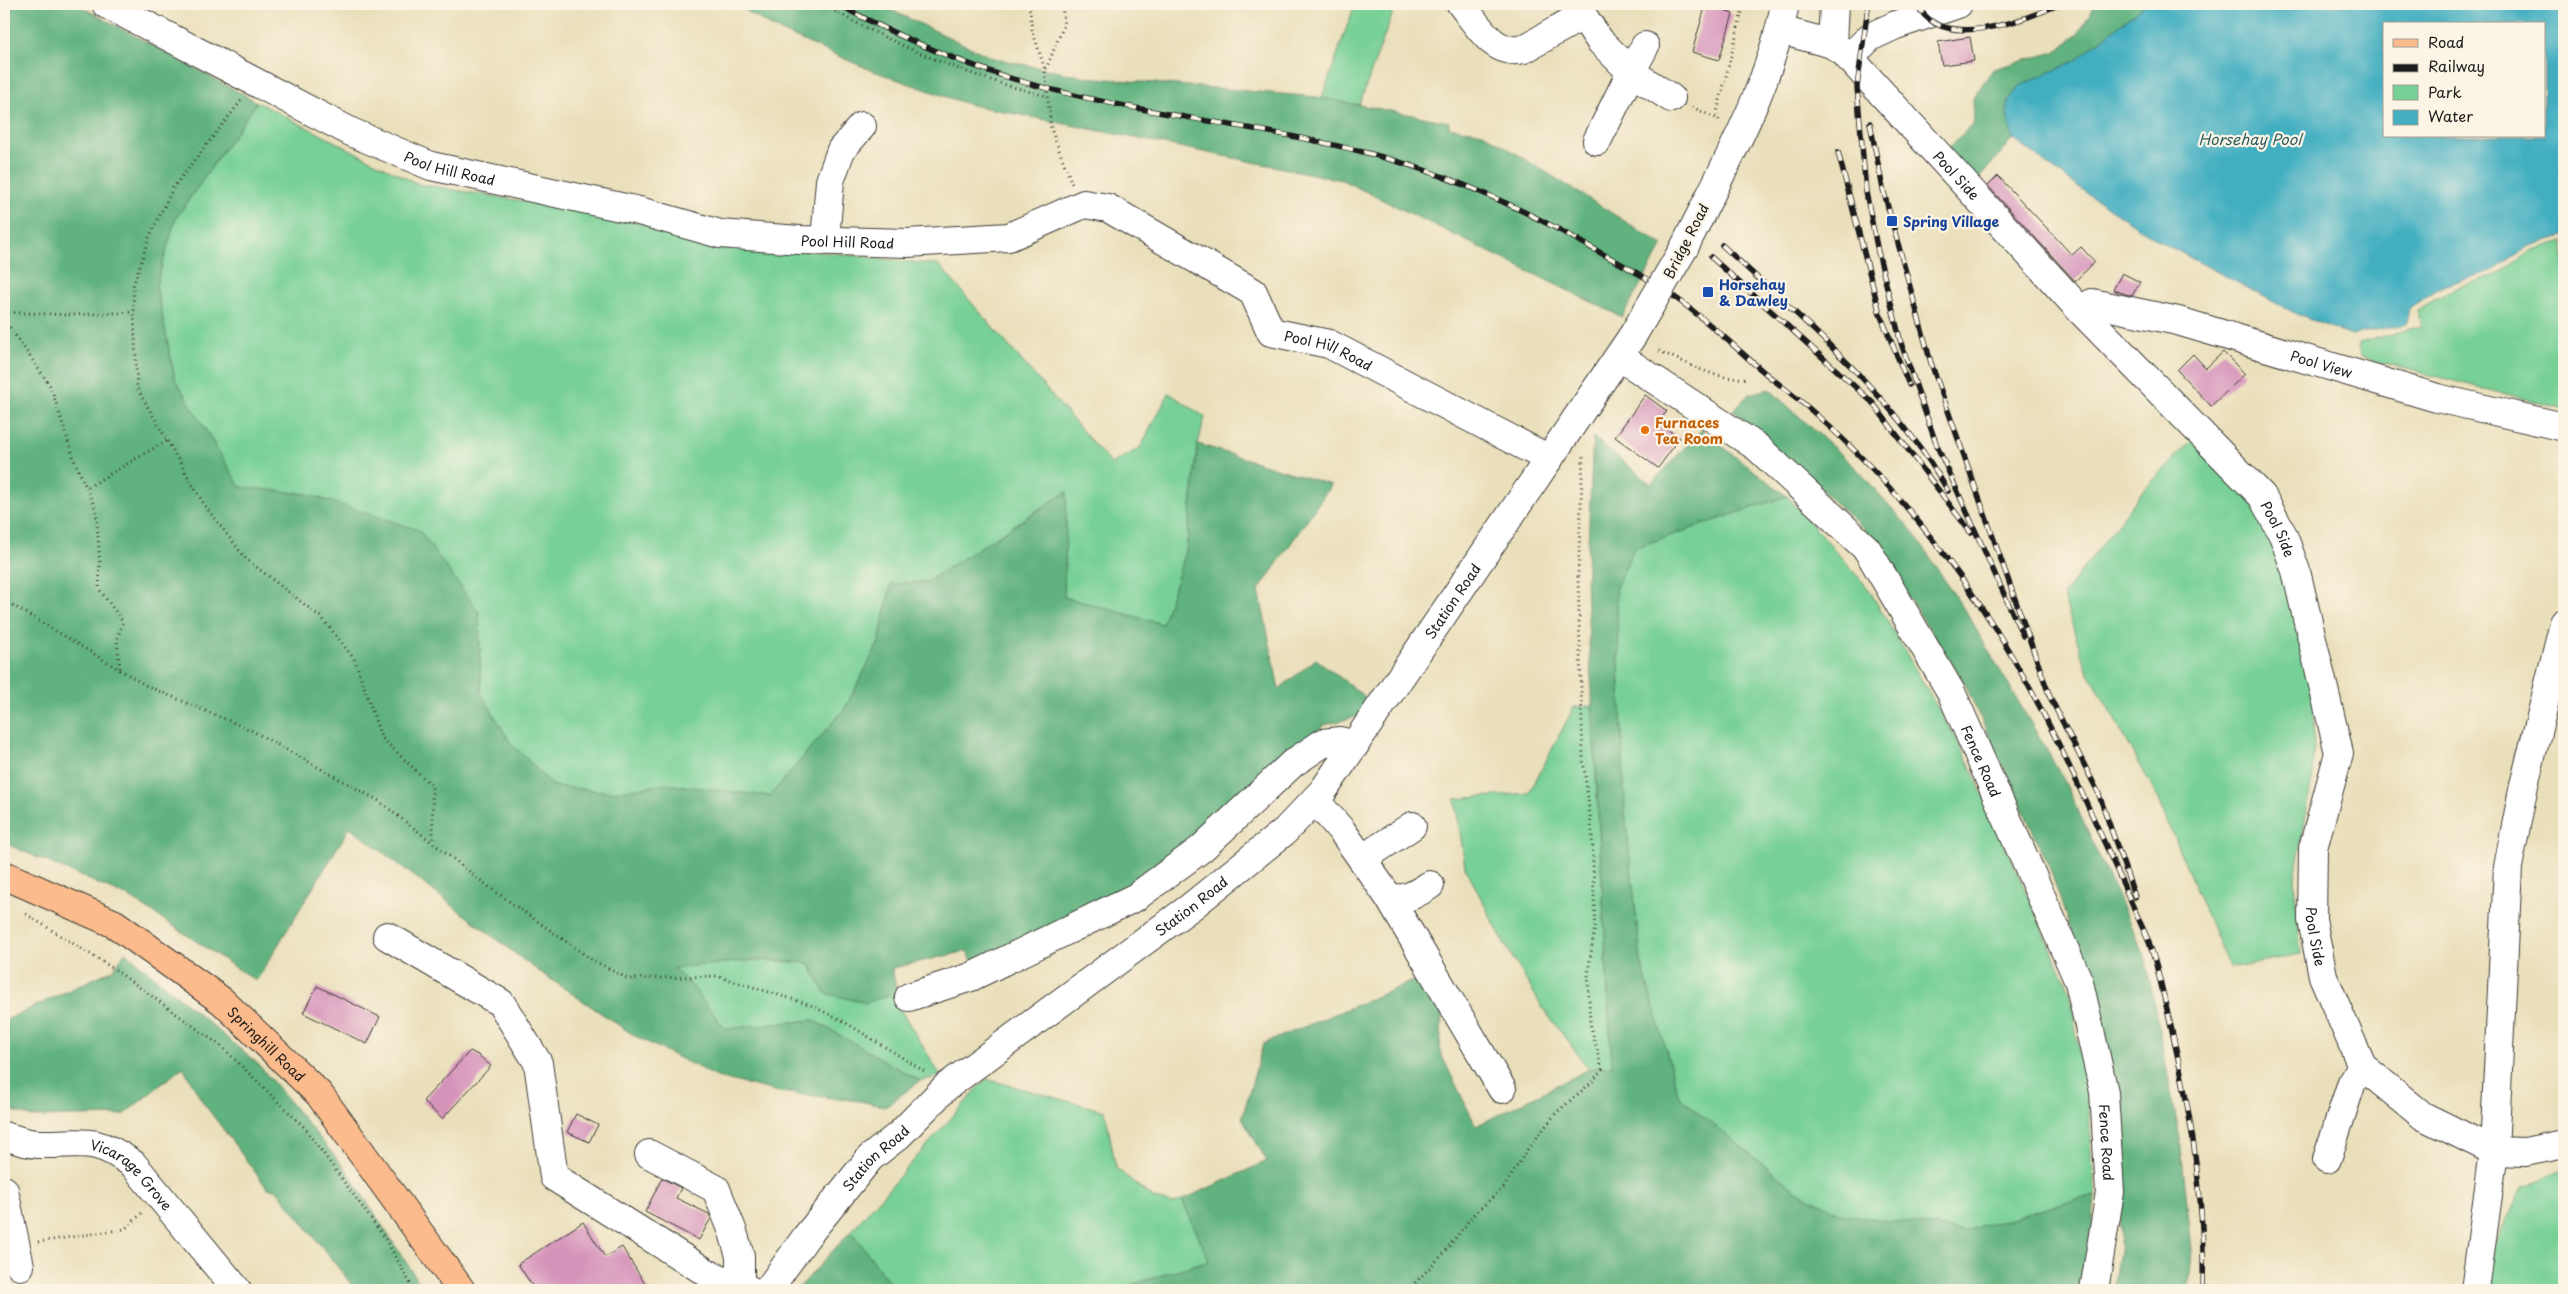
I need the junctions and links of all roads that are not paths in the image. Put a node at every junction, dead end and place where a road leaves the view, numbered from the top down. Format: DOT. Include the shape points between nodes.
graph roads {
  1 [pos="106,4"];
  2 [pos="1461,4"];
  3 [pos="1785,4"];
  4 [pos="1834,4"];
  5 [pos="1958,4"];
  6 [pos="1578,10"];
  7 [pos="1780,30"];
  8 [pos="1645,46"];
  9 [pos="1841,51"];
  10 [pos="1631,72"];
  11 [pos="1671,98"];
  12 [pos="862,126"];
  13 [pos="1597,141"];
  14 [pos="825,240"];
  15 [pos="2082,312"];
  16 [pos="1627,346"];
  17 [pos="2564,427"];
  18 [pos="1550,459"];
  19 [pos="2564,623"];
  20 [pos="1355,744"];
  21 [pos="1316,800"];
  22 [pos="1412,826"];
  23 [pos="1362,859"];
  24 [pos="4,875"];
  25 [pos="1430,885"];
  26 [pos="1388,896"];
  27 [pos="387,936"];
  28 [pos="909,997"];
  29 [pos="2362,1066"];
  30 [pos="1502,1089"];
  31 [pos="4,1136"];
  32 [pos="2564,1144"];
  33 [pos="2494,1151"];
  34 [pos="649,1154"];
  35 [pos="2327,1159"];
  36 [pos="4,1190"];
  37 [pos="17,1255"];
  38 [pos="224,1286"];
  39 [pos="745,1288"];
  40 [pos="461,1290"];
  41 [pos="768,1290"];
  42 [pos="2094,1290"];
  43 [pos="2475,1290"];
  1 -- 14 [label="street, Pool Hill Road" via="351,132 431,166 639,211 720,234"];
  2 -- 6 [label="street" via="1496,46 1514,52 1524,50"];
  3 -- 7 [label="street, Bridge Road"];
  4 -- 9 [label="street"];
  5 -- 9 [label="street" via="1896,25"];
  6 -- 10 [label="street" via="1600,41"];
  7 -- 9 [label="street"];
  7 -- 16 [label="street, Bridge Road, bridge" via="1756,97 1684,248"];
  8 -- 10 [label="street"];
  9 -- 15 [label="street, Pool Side"];
  10 -- 11 [label="street"];
  10 -- 13 [label="street"];
  12 -- 14 [label="street" via="840,150 830,181"];
  14 -- 18 [label="street, Pool Hill Road" via="907,243 1009,237 1084,204 1108,208 1253,292 1271,332 1329,344"];
  15 -- 17 [label="street, Pool View" via="2092,303 2178,321 2437,398"];
  15 -- 29 [label="street, Pool Side" via="2262,496 2286,544 2296,571 2339,754 2313,848 2312,920 2323,976"];
  16 -- 18 [label="street, Bridge Road"];
  16 -- 42 [label="street, Fence Road" via="1758,447 1867,549 1951,692 2079,982 2104,1092 2110,1192"];
  18 -- 20 [label="street, Station Road"];
  19 -- 33 [label="street" via="2524,785 2508,866"];
  20 -- 21 [label="street, Station Road"];
  20 -- 28 [label="street" via="1340,741 1323,743 1293,763 1201,849 1136,897 971,977"];
  21 -- 23 [label="street"];
  21 -- 41 [label="street, Station Road" via="1285,831 1192,906 946,1087 870,1158"];
  22 -- 23 [label="street"];
  23 -- 26 [label="street"];
  24 -- 40 [label="main road, Springhill Road" via="115,924 222,1000 318,1094"];
  25 -- 26 [label="street" via="1410,896 1396,899"];
  26 -- 30 [label="street"];
  27 -- 39 [label="street" via="501,1003 538,1063 554,1177 709,1274"];
  29 -- 33 [label="street, Pool Side" via="2423,1116"];
  29 -- 35 [label="street" via="2352,1082"];
  31 -- 38 [label="street, Vicarage Grove" via="36,1144 94,1142 116,1152 133,1164 159,1195"];
  32 -- 33 [label="street" via="2525,1152"];
  33 -- 43 [label="street"];
  34 -- 39 [label="street" via="716,1189 733,1232"];
  36 -- 37 [label="street"];
}
